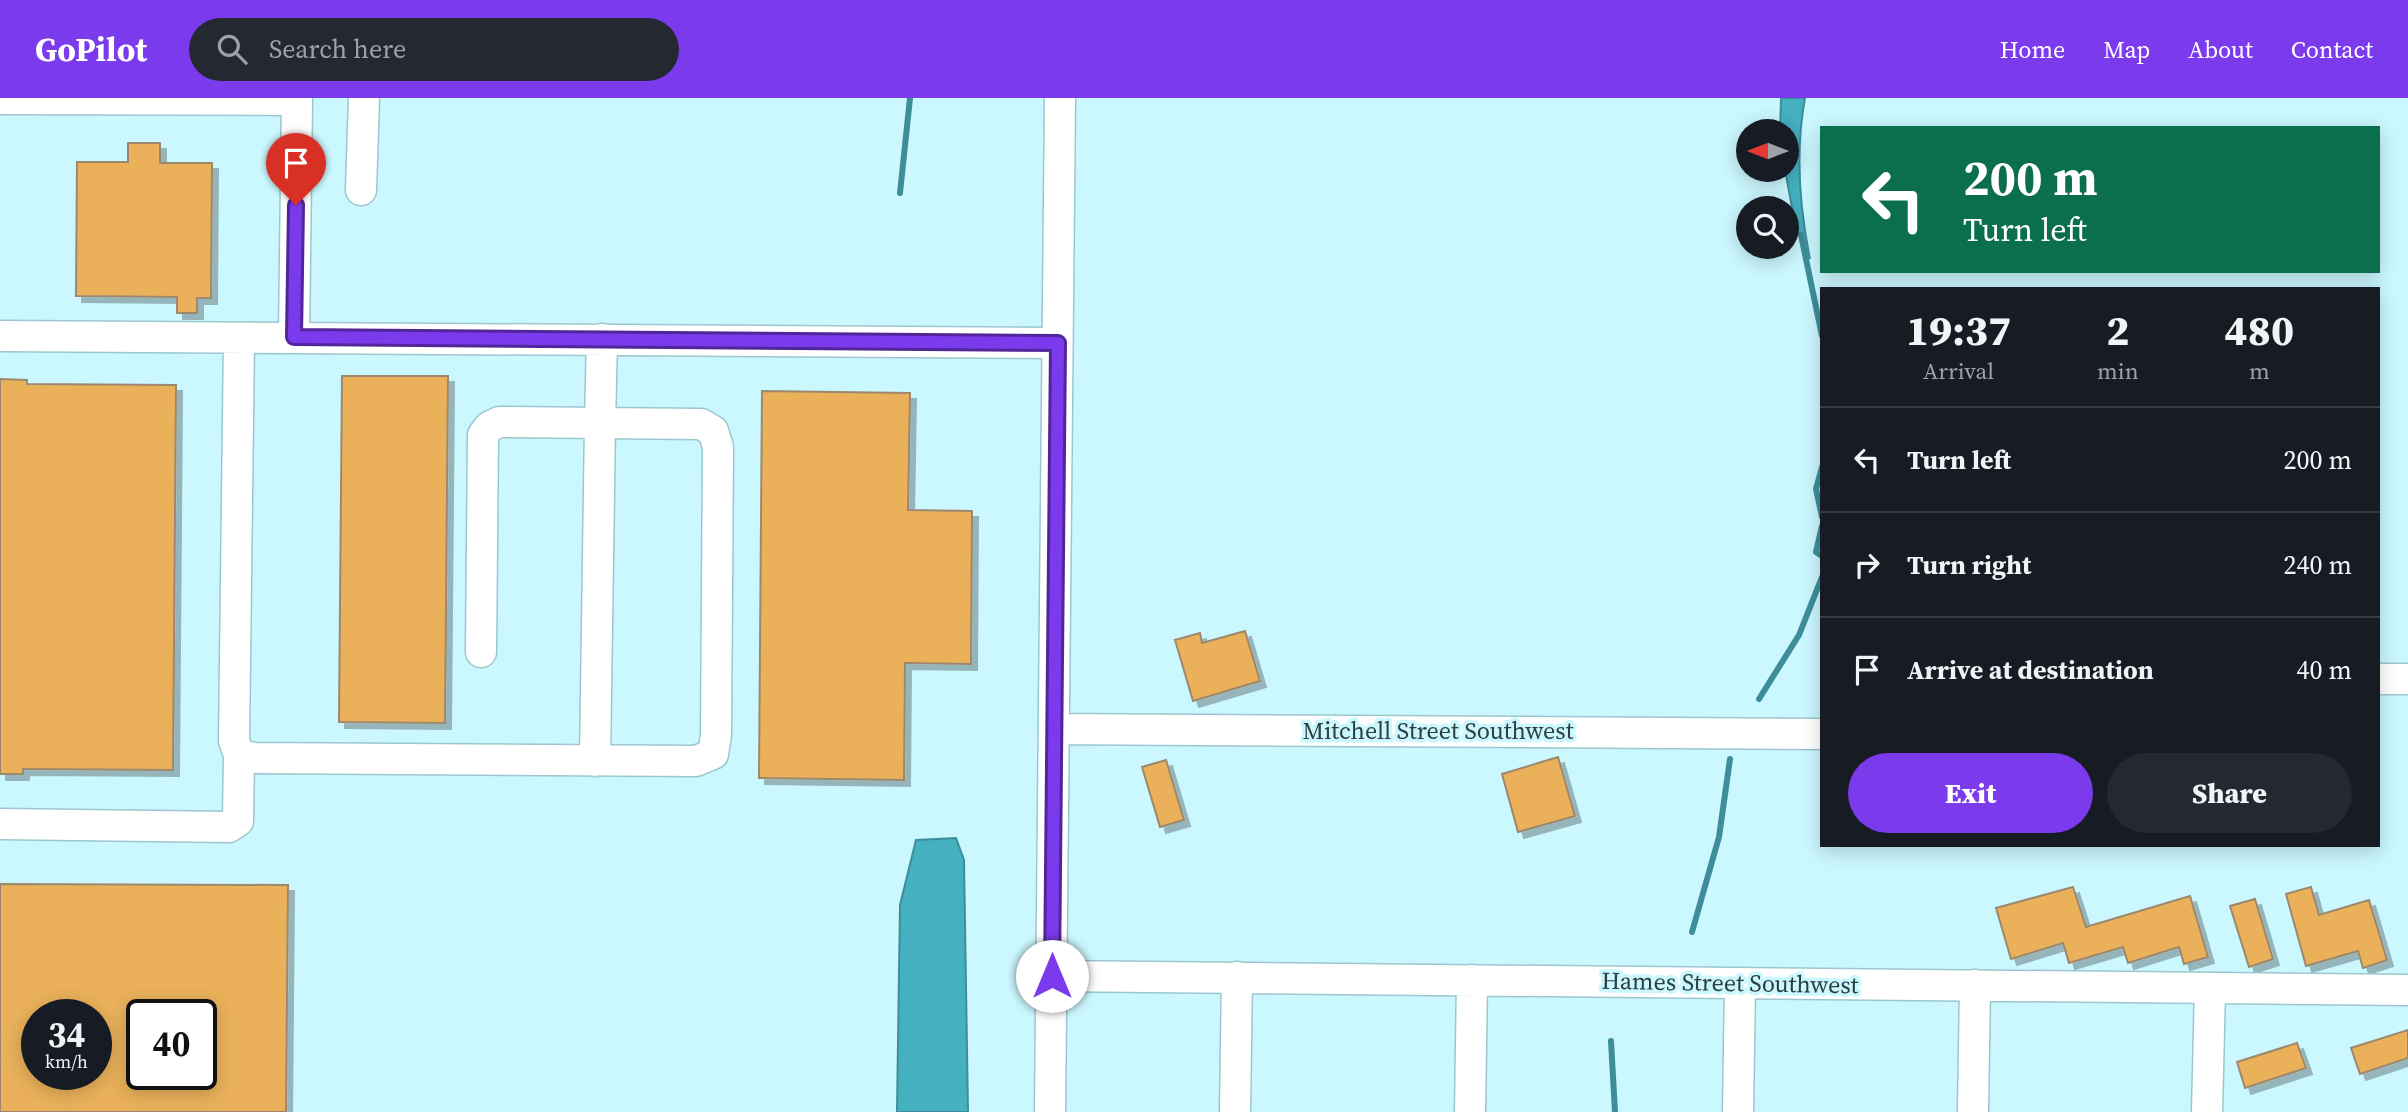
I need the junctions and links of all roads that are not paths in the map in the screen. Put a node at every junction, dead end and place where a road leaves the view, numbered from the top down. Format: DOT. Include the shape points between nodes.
graph roads {
  1 [pos="364,98"];
  2 [pos="1060,98"];
  3 [pos="0,99"];
  4 [pos="139,99"];
  5 [pos="297,99"];
  6 [pos="361,190"];
  7 [pos="0,336"];
  8 [pos="294,337"];
  9 [pos="239,338"];
  10 [pos="602,339"];
  11 [pos="1058,343"];
  12 [pos="600,423"];
  13 [pos="481,652"];
  14 [pos="2380,679"];
  15 [pos="2408,679"];
  16 [pos="1054,729"];
  17 [pos="1820,734"];
  18 [pos="239,755"];
  19 [pos="595,761"];
  20 [pos="0,824"];
  21 [pos="1052,976"];
  22 [pos="1237,977"];
  23 [pos="1472,980"];
  24 [pos="1740,983"];
  25 [pos="1975,985"];
  26 [pos="2210,988"];
  27 [pos="2408,990"];
  28 [pos="1050,1112"];
  29 [pos="1235,1112"];
  30 [pos="1470,1112"];
  31 [pos="1738,1112"];
  32 [pos="1973,1112"];
  33 [pos="2207,1112"];
  1 -- 6 [label="street"];
  2 -- 11 [label="street"];
  3 -- 4 [label="street"];
  4 -- 5 [label="street"];
  5 -- 8 [label="street"];
  7 -- 9 [label="street"];
  8 -- 9 [label="street"];
  8 -- 10 [label="street"];
  9 -- 18 [label="street" via="234,741"];
  10 -- 11 [label="street"];
  10 -- 12 [label="street"];
  11 -- 16 [label="street"];
  12 -- 13 [label="street" via="499,422 483,435"];
  12 -- 19 [label="street"];
  12 -- 19 [label="street" via="701,424 713,431 718,447 716,735 713,754 696,761"];
  14 -- 15 [label="street"];
  16 -- 17 [label="street, Mitchell Street Southwest"];
  16 -- 21 [label="street"];
  18 -- 19 [label="street"];
  18 -- 20 [label="street" via="238,821 229,827"];
  21 -- 22 [label="street, Hames Street Southwest"];
  21 -- 28 [label="street"];
  22 -- 23 [label="street, Hames Street Southwest"];
  22 -- 29 [label="street"];
  23 -- 24 [label="street, Hames Street Southwest"];
  23 -- 30 [label="street"];
  24 -- 25 [label="street, Hames Street Southwest"];
  24 -- 31 [label="street"];
  25 -- 26 [label="street, Hames Street Southwest"];
  25 -- 32 [label="street"];
  26 -- 27 [label="street, Hames Street Southwest"];
  26 -- 33 [label="street"];
}
